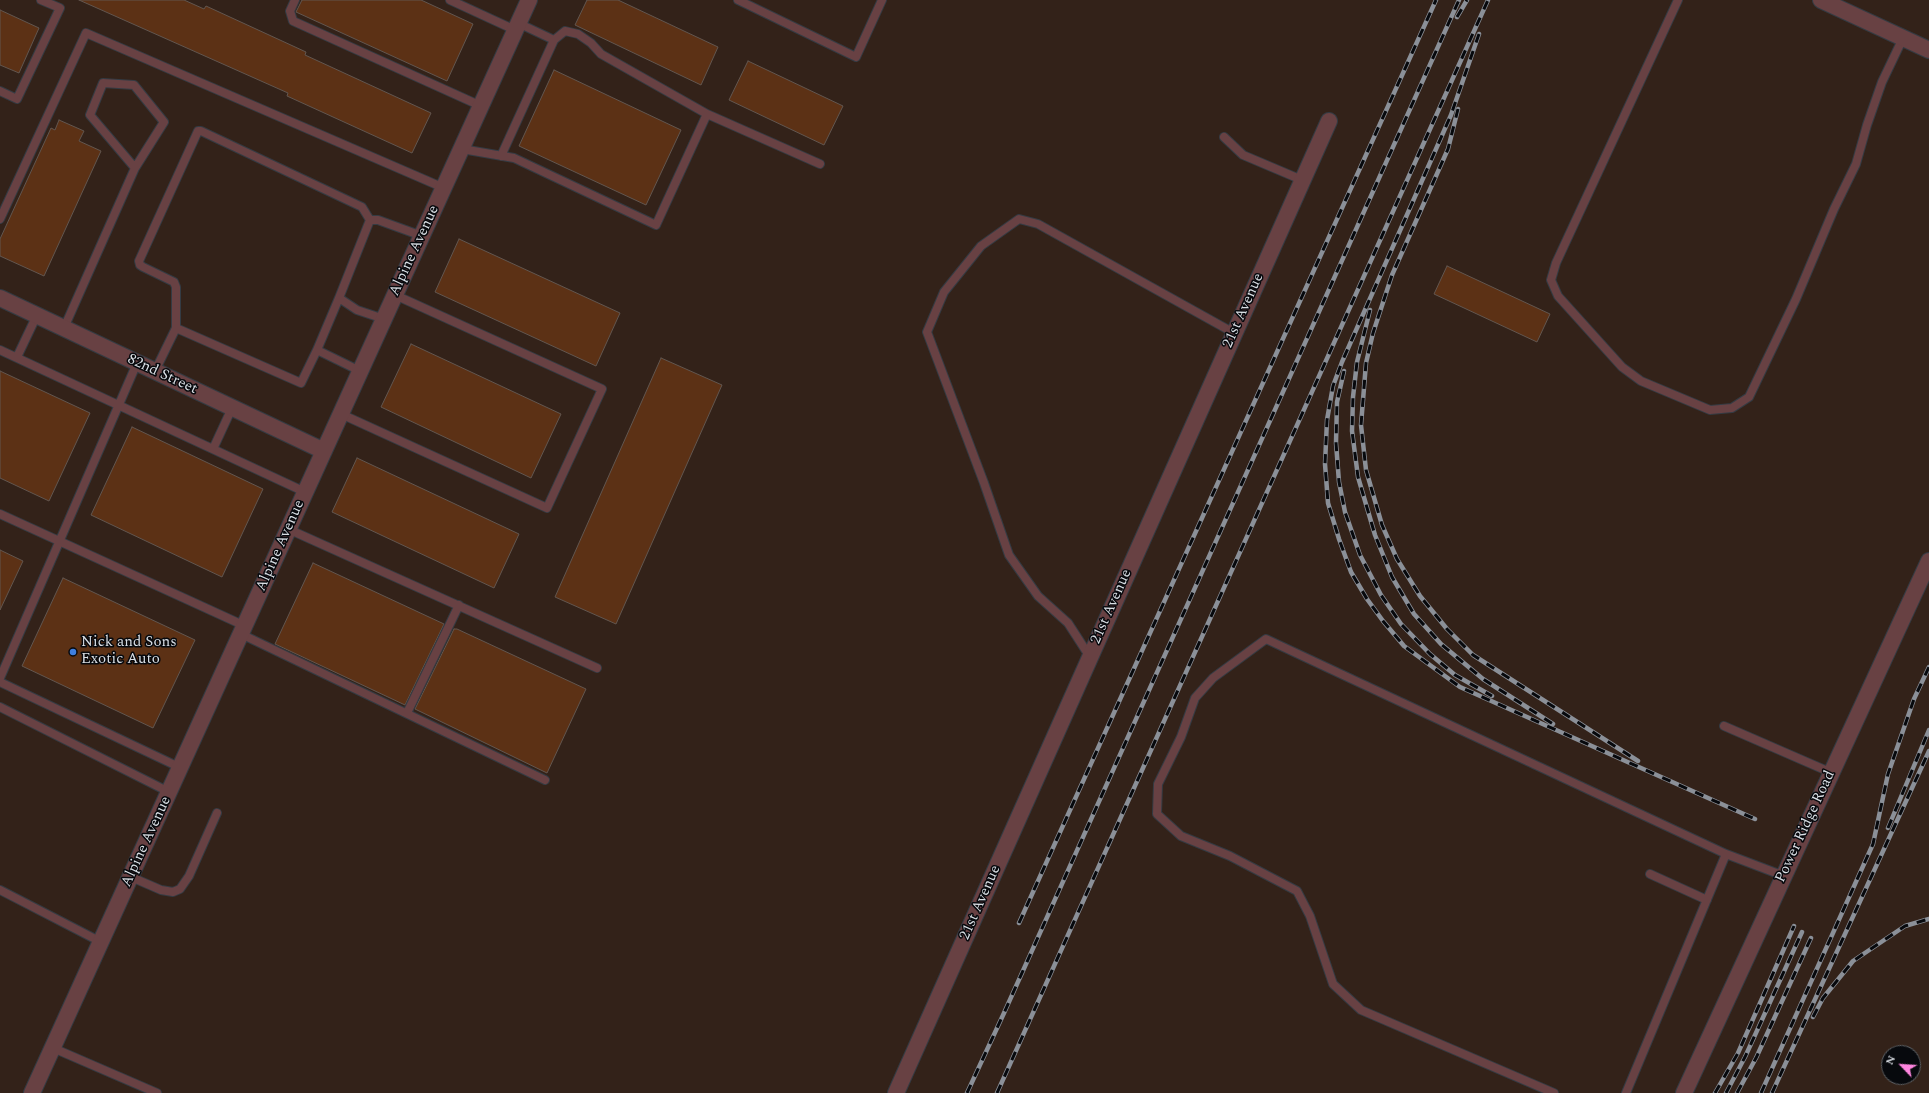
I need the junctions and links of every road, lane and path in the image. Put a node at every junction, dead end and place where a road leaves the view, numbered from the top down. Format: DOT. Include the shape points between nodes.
graph roads {
  1 [pos="41,0"];
  2 [pos="295,0"];
  3 [pos="450,0"];
  4 [pos="529,0"];
  5 [pos="738,0"];
  6 [pos="882,0"];
  7 [pos="1678,0"];
  8 [pos="1821,0"];
  9 [pos="517,27"];
  10 [pos="1903,38"];
  11 [pos="554,40"];
  12 [pos="1929,50"];
  13 [pos="0,91"];
  14 [pos="481,106"];
  15 [pos="707,114"];
  16 [pos="1329,120"];
  17 [pos="1224,137"];
  18 [pos="462,149"];
  19 [pos="501,156"];
  20 [pos="820,164"];
  21 [pos="135,168"];
  22 [pos="1302,180"];
  23 [pos="444,188"];
  24 [pos="0,219"];
  25 [pos="370,220"];
  26 [pos="422,236"];
  27 [pos="395,294"];
  28 [pos="0,298"];
  29 [pos="339,298"];
  30 [pos="37,315"];
  31 [pos="384,319"];
  32 [pos="64,328"];
  33 [pos="176,328"];
  34 [pos="1234,333"];
  35 [pos="0,350"];
  36 [pos="317,350"];
  37 [pos="17,357"];
  38 [pos="137,363"];
  39 [pos="155,371"];
  40 [pos="360,371"];
  41 [pos="119,404"];
  42 [pos="232,408"];
  43 [pos="341,414"];
  44 [pos="213,449"];
  45 [pos="324,451"];
  46 [pos="305,492"];
  47 [pos="0,514"];
  48 [pos="288,529"];
  49 [pos="59,541"];
  50 [pos="1929,562"];
  51 [pos="459,605"];
  52 [pos="243,630"];
  53 [pos="1090,657"];
  54 [pos="596,668"];
  55 [pos="0,678"];
  56 [pos="0,682"];
  57 [pos="0,707"];
  58 [pos="407,713"];
  59 [pos="1724,726"];
  60 [pos="181,768"];
  61 [pos="1832,773"];
  62 [pos="545,780"];
  63 [pos="170,792"];
  64 [pos="217,813"];
  65 [pos="1726,854"];
  66 [pos="1650,874"];
  67 [pos="131,876"];
  68 [pos="1784,876"];
  69 [pos="0,890"];
  70 [pos="1707,900"];
  71 [pos="101,942"];
  72 [pos="53,1048"];
  73 [pos="32,1093"];
  74 [pos="157,1093"];
  75 [pos="896,1093"];
  76 [pos="1554,1093"];
  77 [pos="1626,1093"];
  78 [pos="1684,1093"];
  1 -- 13 [label="lane" via="60,8 17,99"];
  2 -- 14 [label="lane" via="290,11 293,21"];
  3 -- 9 [label="lane"];
  4 -- 9 [label="street, Alpine Avenue"];
  5 -- 6 [label="lane" via="856,57"];
  7 -- 10 [label="lane" via="1556,263 1551,280 1558,296 1622,367 1641,381 1710,410 1732,408 1749,396 1796,300 1856,164 1882,82"];
  8 -- 10 [label="street"];
  9 -- 11 [label="lane"];
  9 -- 14 [label="street, Alpine Avenue"];
  10 -- 12 [label="street"];
  11 -- 15 [label="lane" via="566,31 578,34 601,54"];
  11 -- 19 [label="lane"];
  14 -- 18 [label="street, Alpine Avenue"];
  15 -- 19 [label="lane" via="656,225 514,158"];
  15 -- 20 [label="lane"];
  16 -- 22 [label="street, 21st Avenue"];
  17 -- 22 [label="lane" via="1243,156"];
  18 -- 19 [label="lane"];
  18 -- 23 [label="street, Alpine Avenue"];
  21 -- 21 [label="lane" via="90,115 103,83 134,85 164,122"];
  21 -- 32 [label="lane"];
  22 -- 34 [label="street, 21st Avenue"];
  23 -- 24 [label="lane" via="86,33"];
  23 -- 26 [label="street, Alpine Avenue"];
  25 -- 26 [label="lane" via="378,220"];
  25 -- 29 [label="lane"];
  25 -- 33 [label="lane" via="362,207 198,131 139,261 143,267 174,282"];
  26 -- 27 [label="street, Alpine Avenue"];
  27 -- 31 [label="street, Alpine Avenue"];
  27 -- 43 [label="lane" via="602,389 547,508"];
  28 -- 30 [label="street, 82nd Street"];
  29 -- 31 [label="lane" via="357,310"];
  29 -- 36 [label="lane"];
  30 -- 32 [label="street, 82nd Street"];
  30 -- 37 [label="lane"];
  31 -- 40 [label="street, Alpine Avenue"];
  32 -- 38 [label="street, 82nd Street"];
  33 -- 36 [label="lane" via="301,383"];
  33 -- 39 [label="lane"];
  34 -- 53 [label="street, 21st Avenue"];
  34 -- 53 [label="lane" via="1038,224 1019,219 981,246 944,292 927,332 984,483 1008,555 1038,596 1068,623"];
  35 -- 37 [label="lane"];
  36 -- 40 [label="lane"];
  37 -- 41 [label="lane"];
  38 -- 39 [label="street, 82nd Street"];
  38 -- 41 [label="lane"];
  39 -- 42 [label="street, 82nd Street"];
  40 -- 43 [label="street, Alpine Avenue"];
  41 -- 44 [label="lane"];
  41 -- 49 [label="lane"];
  42 -- 44 [label="lane"];
  42 -- 45 [label="street, 82nd Street"];
  43 -- 45 [label="street, Alpine Avenue"];
  44 -- 46 [label="lane"];
  45 -- 46 [label="street, Alpine Avenue"];
  46 -- 48 [label="street, Alpine Avenue"];
  47 -- 49 [label="lane"];
  48 -- 51 [label="lane"];
  48 -- 52 [label="street, Alpine Avenue"];
  49 -- 52 [label="lane"];
  49 -- 55 [label="lane"];
  50 -- 61 [label="street, Power Ridge Road"];
  51 -- 54 [label="lane"];
  51 -- 58 [label="lane"];
  52 -- 58 [label="lane"];
  52 -- 60 [label="street, Alpine Avenue"];
  53 -- 75 [label="street, 21st Avenue"];
  56 -- 60 [label="lane"];
  57 -- 63 [label="lane"];
  58 -- 62 [label="lane"];
  59 -- 61 [label="lane"];
  60 -- 63 [label="street, Alpine Avenue"];
  61 -- 68 [label="street, Power Ridge Road"];
  63 -- 67 [label="street, Alpine Avenue"];
  64 -- 67 [label="lane" via="189,876 180,889 173,892 161,890"];
  65 -- 68 [label="lane"];
  65 -- 70 [label="lane"];
  65 -- 76 [label="lane" via="1266,638 1213,678 1195,698 1181,738 1158,784 1157,814 1181,836 1230,856 1297,891 1310,916 1333,984 1361,1010"];
  66 -- 70 [label="lane"];
  67 -- 71 [label="street, Alpine Avenue"];
  68 -- 78 [label="street, Power Ridge Road"];
  69 -- 71 [label="lane"];
  70 -- 77 [label="lane"];
  71 -- 72 [label="street, Alpine Avenue"];
  72 -- 73 [label="street, Alpine Avenue"];
  72 -- 74 [label="lane"];
}
